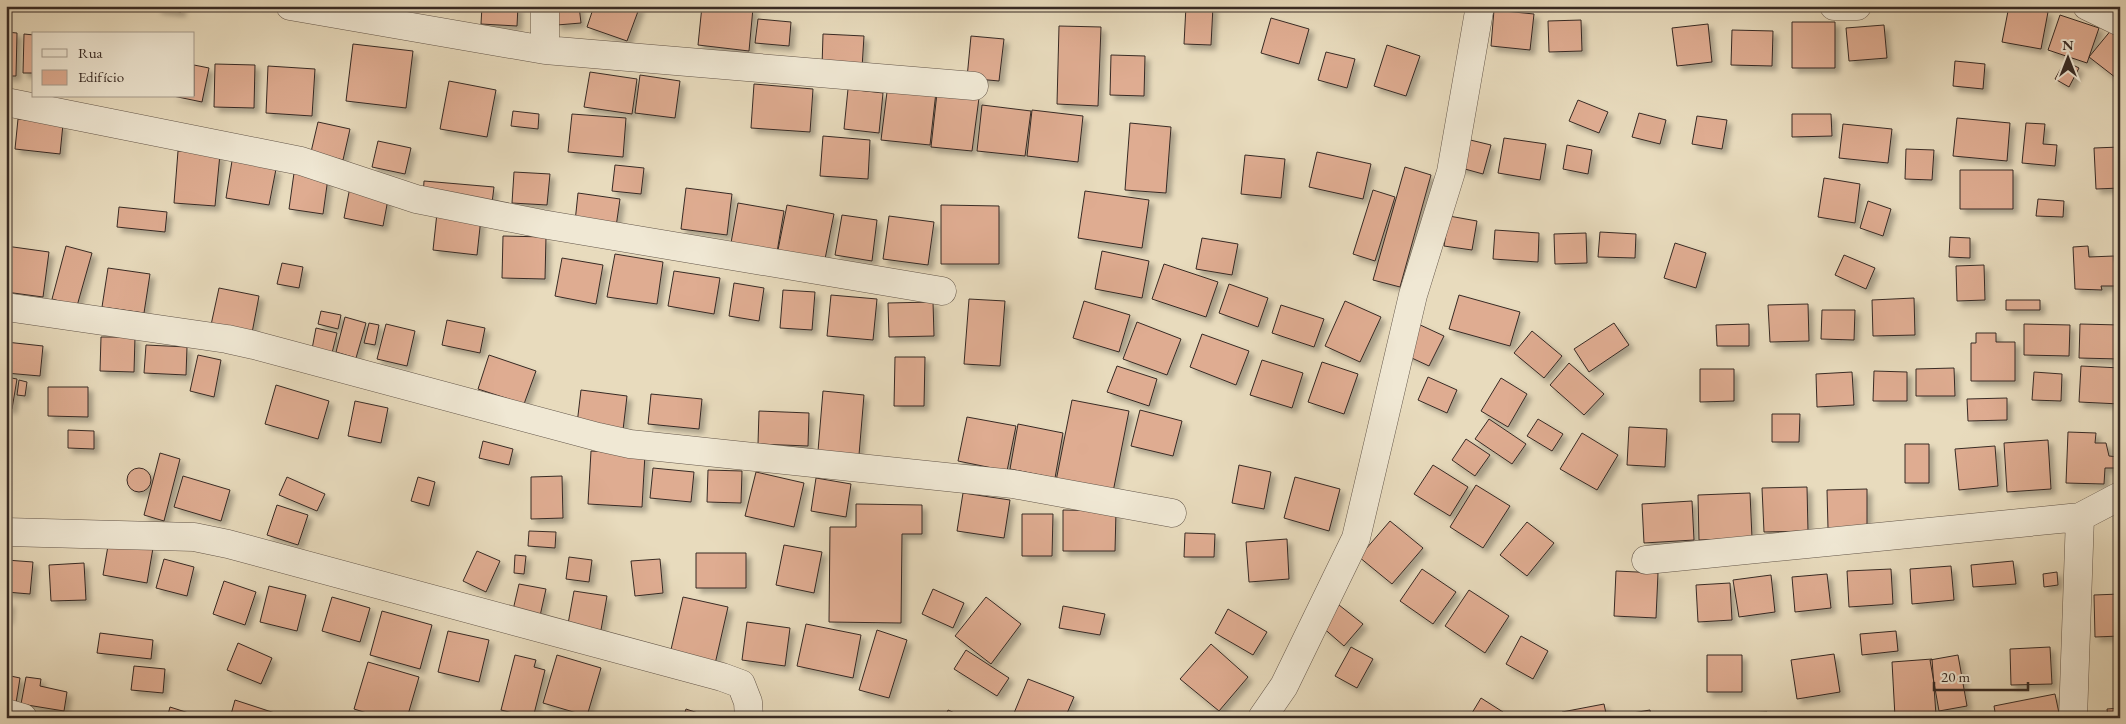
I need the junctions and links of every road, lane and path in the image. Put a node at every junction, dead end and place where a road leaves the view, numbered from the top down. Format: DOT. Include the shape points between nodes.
graph roads {
  1 [pos="290,6"];
  2 [pos="545,6"];
  3 [pos="1480,6"];
  4 [pos="1834,6"];
  5 [pos="1857,6"];
  6 [pos="2087,6"];
  7 [pos="2120,22"];
  8 [pos="545,50"];
  9 [pos="974,86"];
  10 [pos="6,102"];
  11 [pos="942,291"];
  12 [pos="6,307"];
  13 [pos="2120,496"];
  14 [pos="1172,513"];
  15 [pos="2080,517"];
  16 [pos="6,532"];
  17 [pos="1646,560"];
  18 [pos="6,713"];
  19 [pos="24,718"];
  20 [pos="749,718"];
  21 [pos="1262,718"];
  22 [pos="2072,718"];
  1 -- 8 [label="street"];
  2 -- 8 [label="street"];
  3 -- 21 [label="street" via="1451,172 1414,295 1356,538 1284,686"];
  4 -- 5 [label="street"];
  6 -- 7 [label="street"];
  8 -- 9 [label="street"];
  10 -- 11 [label="street" via="301,161 416,199 532,222"];
  12 -- 14 [label="street" via="254,344 630,444 1013,484"];
  13 -- 15 [label="street"];
  15 -- 17 [label="street"];
  15 -- 22 [label="street"];
  16 -- 20 [label="street" via="194,537 228,544 722,676 741,684 748,702"];
  18 -- 19 [label="street"];
}
